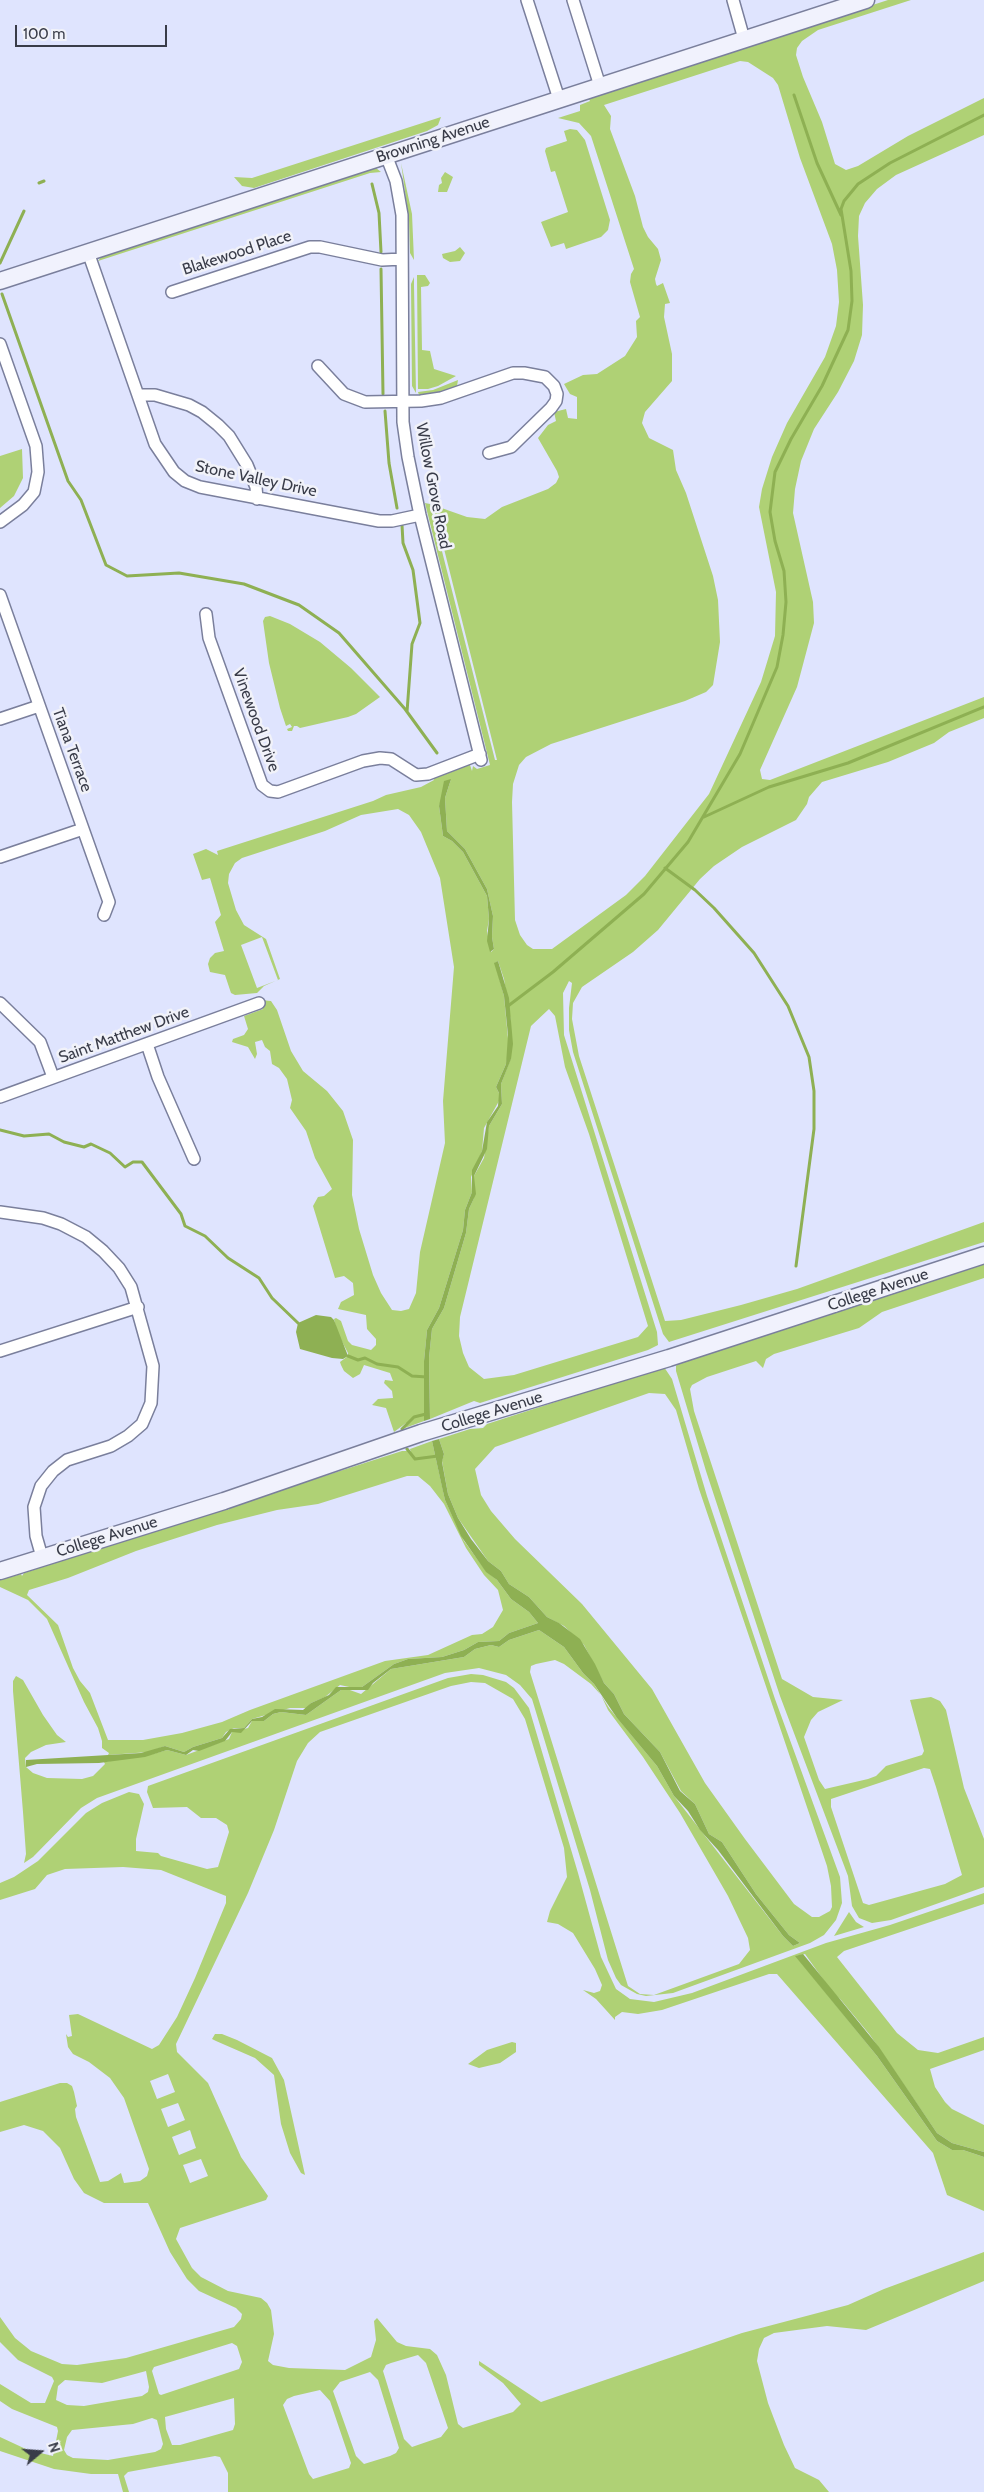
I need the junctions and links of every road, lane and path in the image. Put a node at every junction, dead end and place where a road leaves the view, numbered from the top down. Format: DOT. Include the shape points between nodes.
graph roads {
  1 [pos="527,0"];
  2 [pos="573,0"];
  3 [pos="733,0"];
  4 [pos="866,0"];
  5 [pos="744,39"];
  6 [pos="600,86"];
  7 [pos="559,99"];
  8 [pos="386,155"];
  9 [pos="88,252"];
  10 [pos="402,260"];
  11 [pos="0,281"];
  12 [pos="172,292"];
  13 [pos="0,344"];
  14 [pos="318,366"];
  15 [pos="138,395"];
  16 [pos="404,402"];
  17 [pos="489,454"];
  18 [pos="257,499"];
  19 [pos="420,515"];
  20 [pos="0,522"];
  21 [pos="0,595"];
  22 [pos="206,614"];
  23 [pos="39,706"];
  24 [pos="0,719"];
  25 [pos="481,757"];
  26 [pos="83,829"];
  27 [pos="0,857"];
  28 [pos="104,915"];
  29 [pos="0,1003"];
  30 [pos="259,1003"];
  31 [pos="146,1044"];
  32 [pos="53,1077"];
  33 [pos="0,1097"];
  34 [pos="194,1159"];
  35 [pos="0,1212"];
  36 [pos="984,1255"];
  37 [pos="138,1307"];
  38 [pos="0,1351"];
  39 [pos="42,1557"];
  40 [pos="0,1571"];
  1 -- 7 [label="street"];
  2 -- 6 [label="street"];
  3 -- 5 [label="street"];
  4 -- 5 [label="street, Browning Avenue"];
  5 -- 6 [label="street, Browning Avenue"];
  6 -- 7 [label="street, Browning Avenue"];
  7 -- 8 [label="street, Browning Avenue"];
  8 -- 9 [label="street, Browning Avenue"];
  8 -- 10 [label="street, Willow Grove Road" via="396,181 402,215"];
  9 -- 11 [label="street, Browning Avenue"];
  9 -- 15 [label="street, Stone Valley Drive"];
  10 -- 12 [label="street, Blakewood Place" via="382,260 310,247"];
  10 -- 16 [label="street, Willow Grove Road"];
  13 -- 20 [label="street" via="36,446 38,472 34,492 23,506"];
  14 -- 16 [label="street" via="344,394 366,402"];
  15 -- 18 [label="street" via="155,394 189,405 218,425 247,465"];
  15 -- 18 [label="street, Stone Valley Drive" via="155,444 174,472 200,487"];
  16 -- 17 [label="street" via="441,398 513,373 545,377 557,394 551,408 511,447"];
  16 -- 19 [label="street, Willow Grove Road" via="403,422"];
  18 -- 19 [label="street, Stone Valley Drive" via="379,520 392,521"];
  19 -- 25 [label="street, Willow Grove Road"];
  21 -- 23 [label="street, Tiana Terrace"];
  22 -- 25 [label="street, Vinewood Drive" via="209,638 262,785 270,791 278,792 380,758 392,758 416,774 428,774"];
  23 -- 24 [label="street"];
  23 -- 26 [label="street, Tiana Terrace"];
  26 -- 27 [label="street"];
  26 -- 28 [label="street, Tiana Terrace" via="109,902"];
  29 -- 32 [label="street" via="40,1042"];
  30 -- 31 [label="street, Saint Matthew Drive"];
  31 -- 32 [label="street, Saint Matthew Drive"];
  31 -- 34 [label="street"];
  32 -- 33 [label="street, Saint Matthew Drive"];
  35 -- 37 [label="street" via="44,1218 86,1237 119,1268"];
  36 -- 39 [label="street, College Avenue"];
  37 -- 38 [label="street"];
  37 -- 39 [label="street" via="153,1366 151,1403 142,1424 128,1436 111,1446 67,1460 41,1486 34,1507 36,1536"];
  39 -- 40 [label="street, College Avenue"];
}
